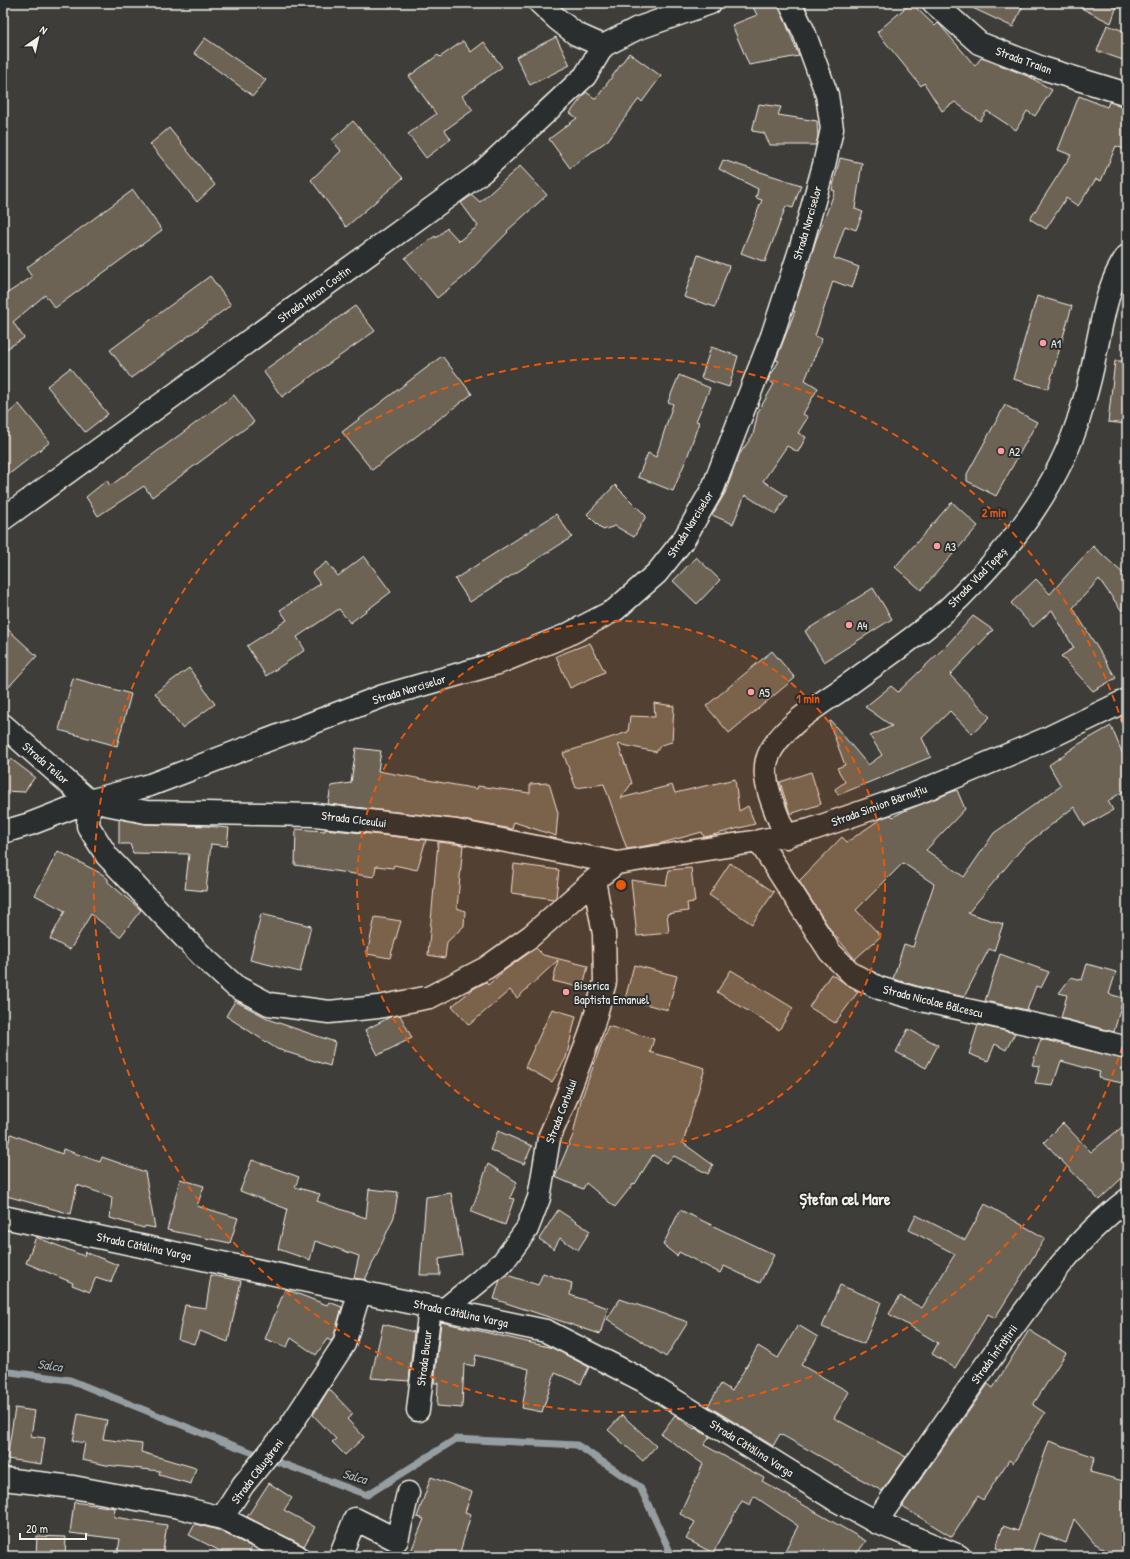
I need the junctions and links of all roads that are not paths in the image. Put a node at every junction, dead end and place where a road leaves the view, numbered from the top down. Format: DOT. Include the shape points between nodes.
graph roads {
  1 [pos="540,3"];
  2 [pos="710,3"];
  3 [pos="790,3"];
  4 [pos="934,3"];
  5 [pos="603,46"];
  6 [pos="1127,94"];
  7 [pos="1127,256"];
  8 [pos="3,520"];
  9 [pos="1127,700"];
  10 [pos="3,724"];
  11 [pos="89,801"];
  12 [pos="3,832"];
  13 [pos="786,837"];
  14 [pos="759,842"];
  15 [pos="617,863"];
  16 [pos="594,880"];
  17 [pos="1127,1048"];
  18 [pos="1127,1200"];
  19 [pos="3,1217"];
  20 [pos="360,1291"];
  21 [pos="437,1308"];
  22 [pos="418,1410"];
  23 [pos="3,1479"];
  24 [pos="408,1493"];
  25 [pos="222,1518"];
  26 [pos="876,1522"];
  27 [pos="286,1554"];
  28 [pos="340,1556"];
  29 [pos="959,1556"];
  1 -- 5 [label="street" via="576,34"];
  2 -- 5 [label="street" via="636,29"];
  3 -- 11 [label="street, Strada Narciselor" via="804,32 827,96 832,129 824,165 772,336 713,488 684,539 658,573 614,610 567,634 498,663 384,696 150,785"];
  4 -- 6 [label="street, Strada Traian" via="979,43 1042,68"];
  5 -- 8 [label="street, Strada Miron Costin" via="585,76 482,172"];
  7 -- 13 [label="street, Strada Vlad Țepeș" via="1113,283 1071,441 1051,482 1024,524 972,586 926,628 800,718 781,738 768,757 765,773 767,782"];
  9 -- 13 [label="street, Strada Simion Bărnuțiu" via="1048,738 917,793"];
  10 -- 11 [label="street, Strada Teilor"];
  11 -- 12 [label="street, Strada Narciselor"];
  11 -- 15 [label="street, Strada Ciceului" via="146,812 315,815 456,831"];
  11 -- 16 [label="street" via="88,826 107,856 201,955 235,986 269,1004 329,1012 378,1007 430,997 486,968 531,936"];
  13 -- 14 [label="street, Strada Simion Bărnuțiu"];
  14 -- 15 [label="street, Strada Simion Bărnuțiu"];
  14 -- 17 [label="street, Strada Nicolae Bălcescu" via="830,952 852,974 879,988 921,1000"];
  15 -- 16 [label="street"];
  16 -- 21 [label="street, Strada Corbului" via="604,934 605,982 590,1035 549,1138 539,1198 527,1229 503,1262"];
  18 -- 26 [label="street, Strada Înfrățirii" via="1094,1229 1038,1294 935,1435"];
  19 -- 20 [label="street, Strada Cătălina Varga"];
  20 -- 21 [label="street, Strada Cătălina Varga"];
  20 -- 25 [label="street, Strada Călugăreni" via="344,1344 287,1431 243,1485"];
  21 -- 22 [label="street, Strada Bucur"];
  21 -- 26 [label="street, Strada Cătălina Varga" via="546,1331 642,1380 834,1499"];
  23 -- 25 [label="street" via="73,1487 180,1507"];
  24 -- 28 [label="street" via="397,1540 355,1519"];
  25 -- 27 [label="street"];
  26 -- 29 [label="street, Strada Cătălina Varga"];
}
